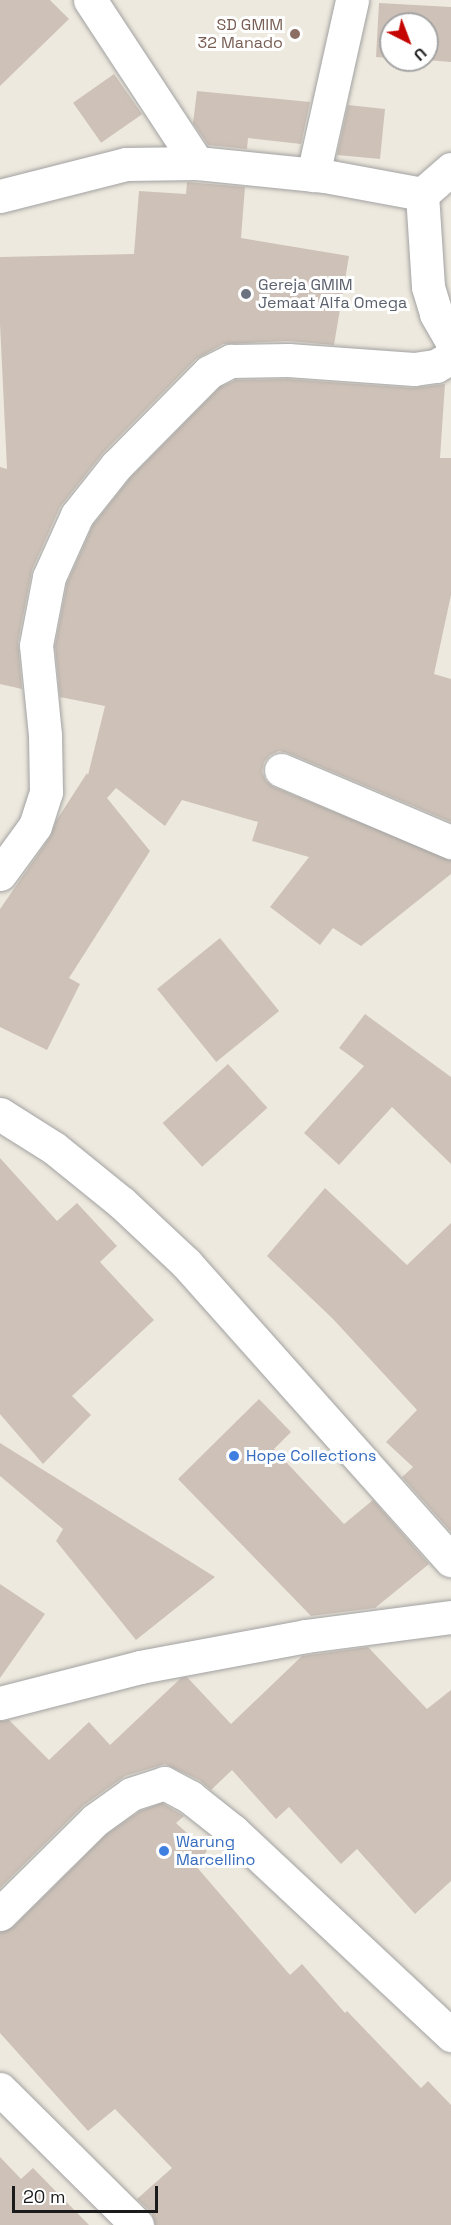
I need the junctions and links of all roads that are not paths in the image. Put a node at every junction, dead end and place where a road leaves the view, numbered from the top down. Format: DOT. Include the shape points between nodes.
graph roads {
  1 [pos="90,0"];
  2 [pos="352,0"];
  3 [pos="197,163"];
  4 [pos="451,169"];
  5 [pos="313,175"];
  6 [pos="422,194"];
  7 [pos="0,196"];
  8 [pos="451,340"];
  9 [pos="451,357"];
  10 [pos="281,770"];
  11 [pos="451,842"];
  12 [pos="0,874"];
  13 [pos="0,1114"];
  14 [pos="451,1560"];
  15 [pos="451,1617"];
  16 [pos="0,1703"];
  17 [pos="0,1914"];
  18 [pos="451,2035"];
  19 [pos="0,2089"];
  20 [pos="137,2225"];
  1 -- 3 [label="street"];
  2 -- 5 [label="street"];
  3 -- 5 [label="street"];
  3 -- 7 [label="street" via="126,164"];
  4 -- 6 [label="street"];
  5 -- 6 [label="street"];
  6 -- 8 [label="street" via="428,287 436,314"];
  9 -- 12 [label="street" via="436,366 414,369 288,360 231,361 209,372 116,466 77,515 49,577 36,645 46,792 35,826"];
  10 -- 11 [label="street"];
  13 -- 14 [label="street" via="54,1148 122,1203 186,1263"];
  15 -- 16 [label="street" via="306,1636 140,1667"];
  17 -- 18 [label="street" via="94,1820 131,1794 164,1783 190,1797 233,1831"];
  19 -- 20 [label="street"];
}
